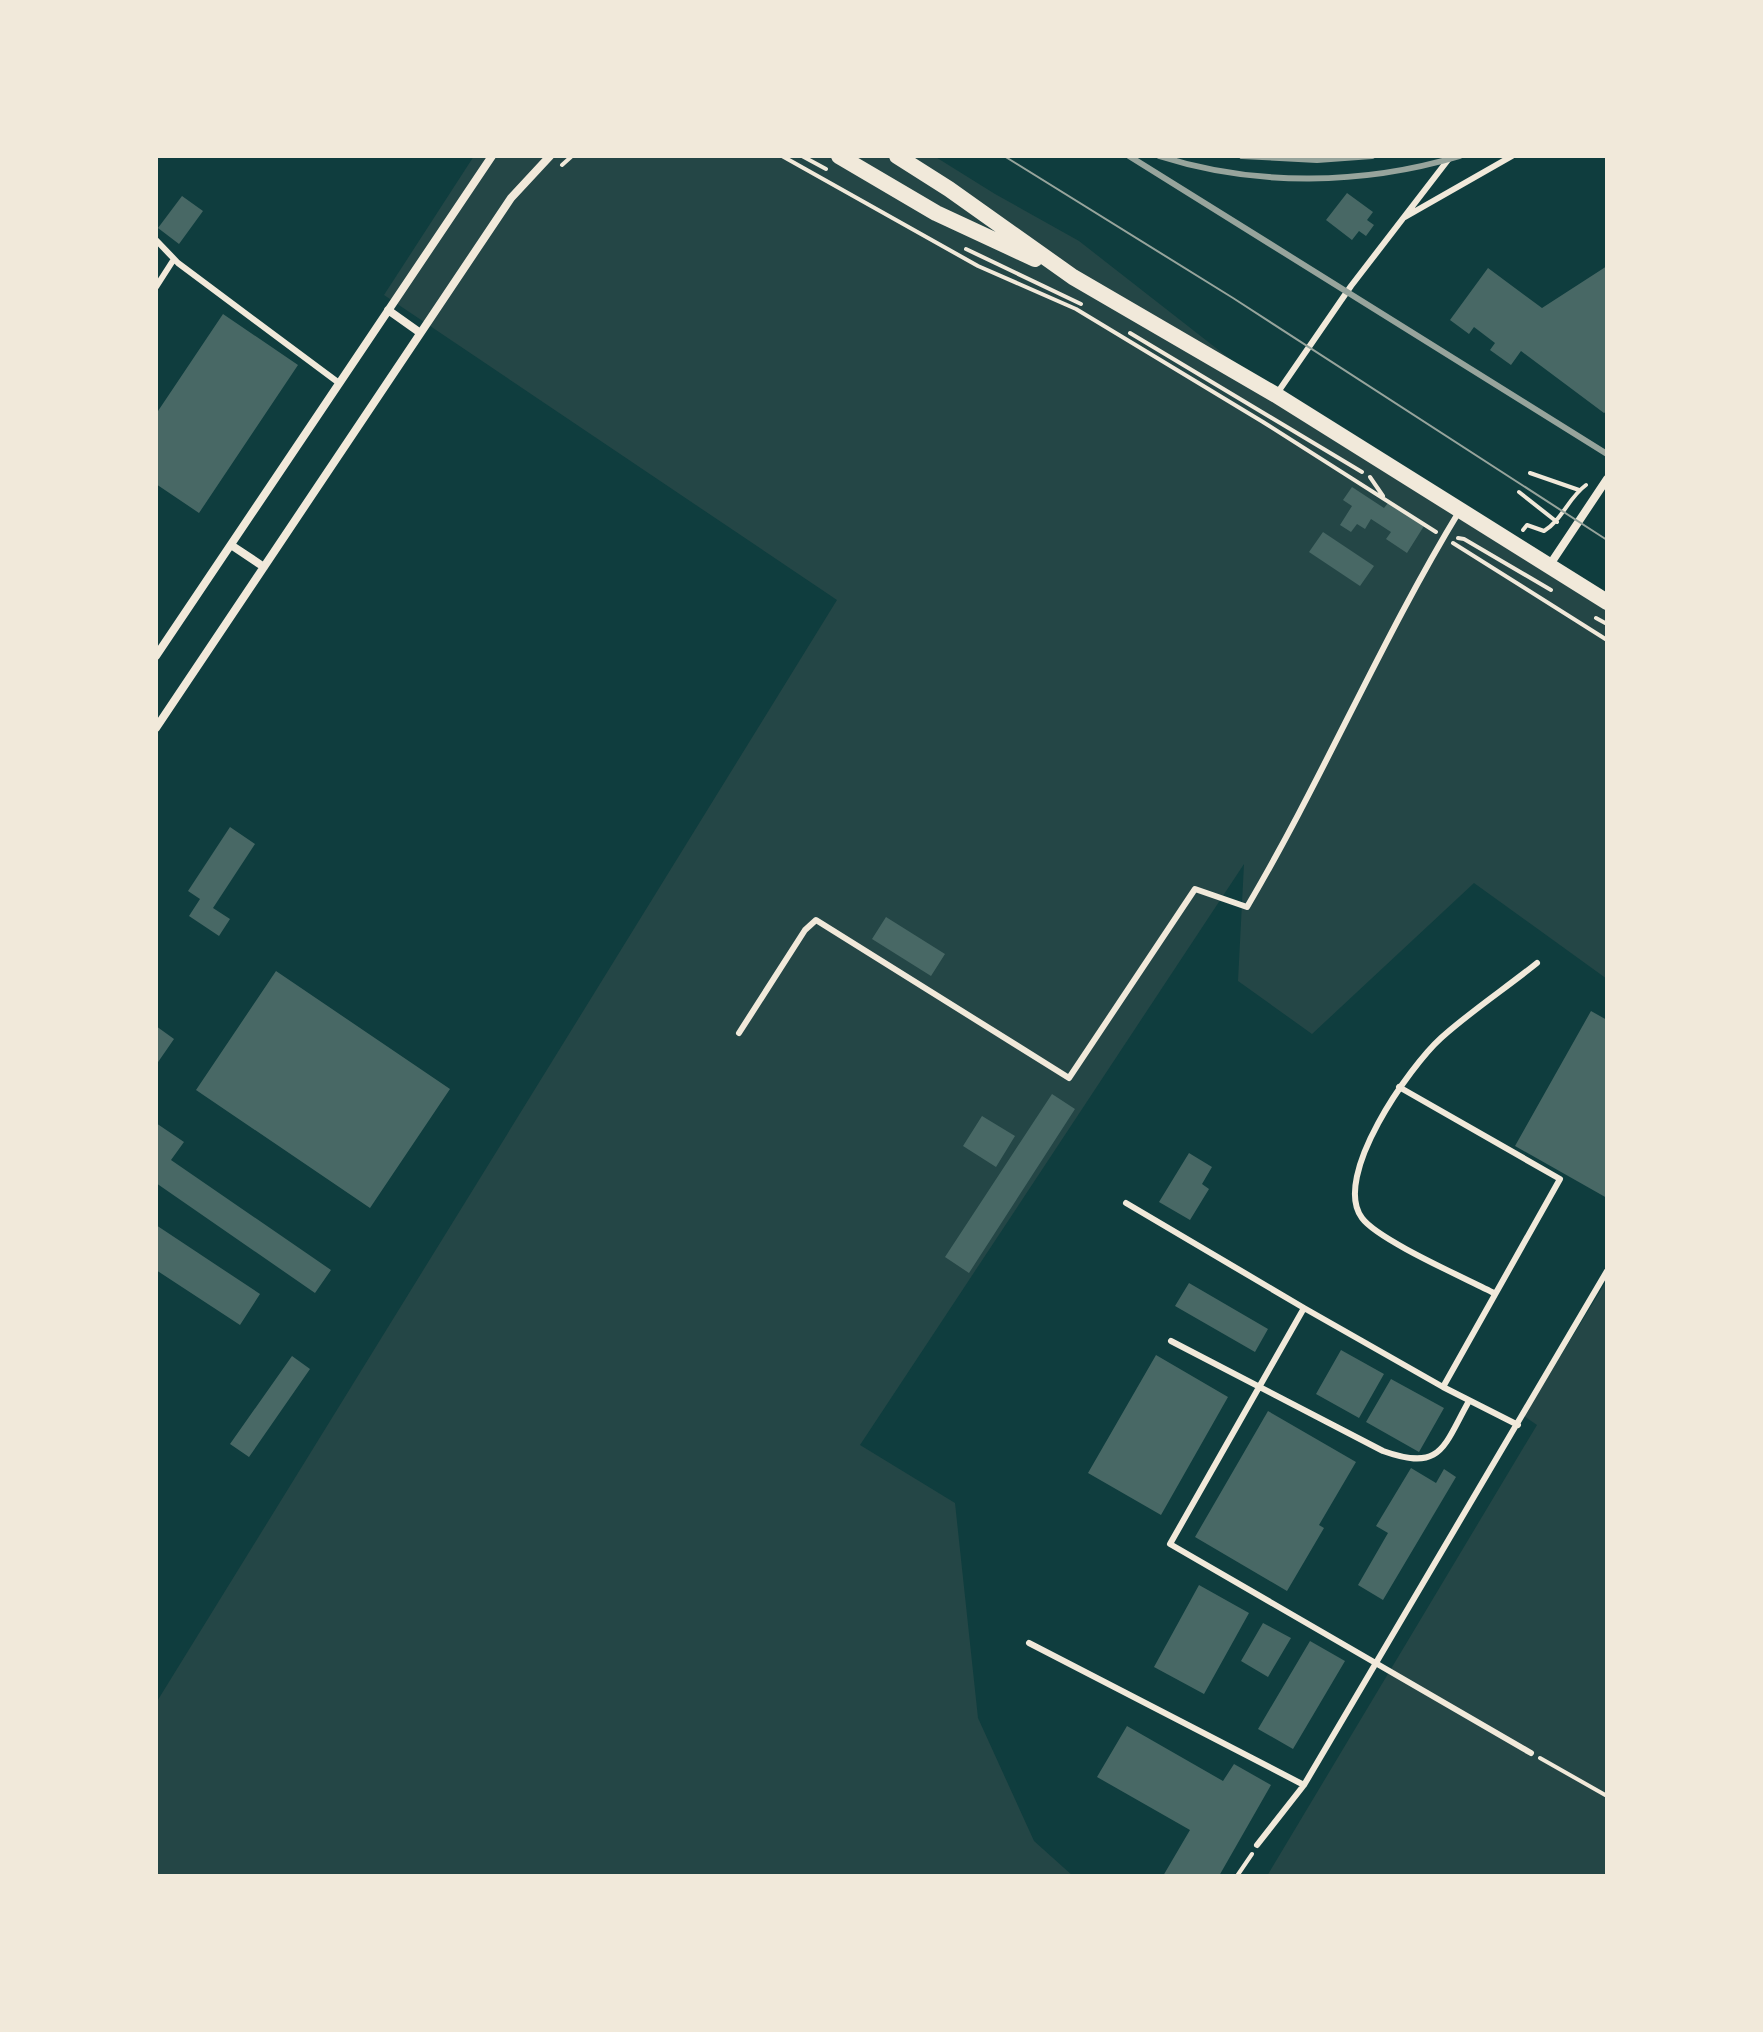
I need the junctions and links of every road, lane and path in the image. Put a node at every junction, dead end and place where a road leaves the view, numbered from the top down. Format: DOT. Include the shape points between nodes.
graph roads {
  1 [pos="492,156"];
  2 [pos="550,156"];
  3 [pos="782,156"];
  4 [pos="802,156"];
  5 [pos="839,156"];
  6 [pos="897,156"];
  7 [pos="1451,156"];
  8 [pos="1512,156"];
  9 [pos="838,176"];
  10 [pos="1402,219"];
  11 [pos="156,240"];
  12 [pos="959,244"];
  13 [pos="174,259"];
  14 [pos="1073,277"];
  15 [pos="156,287"];
  16 [pos="388,310"];
  17 [pos="1098,314"];
  18 [pos="1126,330"];
  19 [pos="419,332"];
  20 [pos="339,383"];
  21 [pos="1276,395"];
  22 [pos="1530,473"];
  23 [pos="1607,479"];
  24 [pos="1588,483"];
  25 [pos="1579,490"];
  26 [pos="1519,492"];
  27 [pos="1384,498"];
  28 [pos="1460,510"];
  29 [pos="1557,522"];
  30 [pos="1444,537"];
  31 [pos="1514,544"];
  32 [pos="231,545"];
  33 [pos="1503,561"];
  34 [pos="1549,566"];
  35 [pos="264,567"];
  36 [pos="1496,571"];
  37 [pos="1555,593"];
  38 [pos="1607,602"];
  39 [pos="1594,616"];
  40 [pos="1607,624"];
  41 [pos="1607,640"];
  42 [pos="156,656"];
  43 [pos="156,728"];
  44 [pos="1537,963"];
  45 [pos="739,1033"];
  46 [pos="1399,1087"];
  47 [pos="1126,1203"];
  48 [pos="1607,1271"];
  49 [pos="1494,1293"];
  50 [pos="1304,1308"];
  51 [pos="1171,1341"];
  52 [pos="1443,1387"];
  53 [pos="1259,1388"];
  54 [pos="1469,1401"];
  55 [pos="1518,1425"];
  56 [pos="1029,1643"];
  57 [pos="1378,1662"];
  58 [pos="1531,1753"];
  59 [pos="1304,1785"];
  60 [pos="1607,1796"];
  61 [pos="1257,1845"];
  62 [pos="1237,1876"];
  1 -- 16 [label="street"];
  2 -- 19 [label="street" via="511,198"];
  3 -- 27 [label="path" via="978,266 1076,309"];
  4 -- 9 [label="path"];
  5 -- 14 [label="main road" via="936,213"];
  6 -- 14 [label="main road"];
  7 -- 10 [label="lane"];
  8 -- 10 [label="lane"];
  10 -- 21 [label="lane"];
  11 -- 13 [label="lane"];
  12 -- 17 [label="path"];
  13 -- 15 [label="lane"];
  13 -- 20 [label="lane"];
  14 -- 21 [label="main road"];
  16 -- 19 [label="street"];
  16 -- 20 [label="street"];
  18 -- 27 [label="path" via="1372,478"];
  19 -- 35 [label="street"];
  20 -- 32 [label="street"];
  21 -- 28 [label="main road"];
  22 -- 25 [label="path"];
  23 -- 34 [label="street"];
  24 -- 25 [label="path"];
  25 -- 29 [label="path"];
  26 -- 29 [label="path"];
  27 -- 30 [label="path"];
  28 -- 30 [label="lane"];
  28 -- 31 [label="main road"];
  29 -- 31 [label="path" via="1544,531 1527,525"];
  30 -- 33 [label="path" via="1464,539"];
  30 -- 36 [label="path"];
  30 -- 45 [label="lane" via="1247,907 1195,889 1069,1078 816,920"];
  31 -- 33 [label="path"];
  31 -- 34 [label="main road"];
  32 -- 35 [label="street"];
  32 -- 42 [label="street"];
  33 -- 36 [label="path"];
  33 -- 37 [label="path"];
  34 -- 38 [label="main road"];
  35 -- 43 [label="street"];
  36 -- 41 [label="path"];
  39 -- 40 [label="path"];
  44 -- 46 [label="lane" via="1440,1039"];
  46 -- 49 [label="lane" via="1358,1163 1355,1193 1360,1217 1380,1234"];
  46 -- 49 [label="lane" via="1560,1179"];
  47 -- 50 [label="lane"];
  48 -- 55 [label="lane"];
  49 -- 52 [label="lane"];
  50 -- 52 [label="lane"];
  50 -- 53 [label="lane"];
  51 -- 53 [label="lane"];
  52 -- 54 [label="lane"];
  53 -- 54 [label="lane" via="1383,1451 1422,1460 1444,1446"];
  53 -- 57 [label="lane" via="1170,1544"];
  54 -- 55 [label="lane"];
  55 -- 57 [label="lane"];
  56 -- 59 [label="lane"];
  57 -- 58 [label="lane"];
  57 -- 59 [label="lane"];
  58 -- 60 [label="path"];
  59 -- 61 [label="lane"];
  61 -- 62 [label="path"];
}
